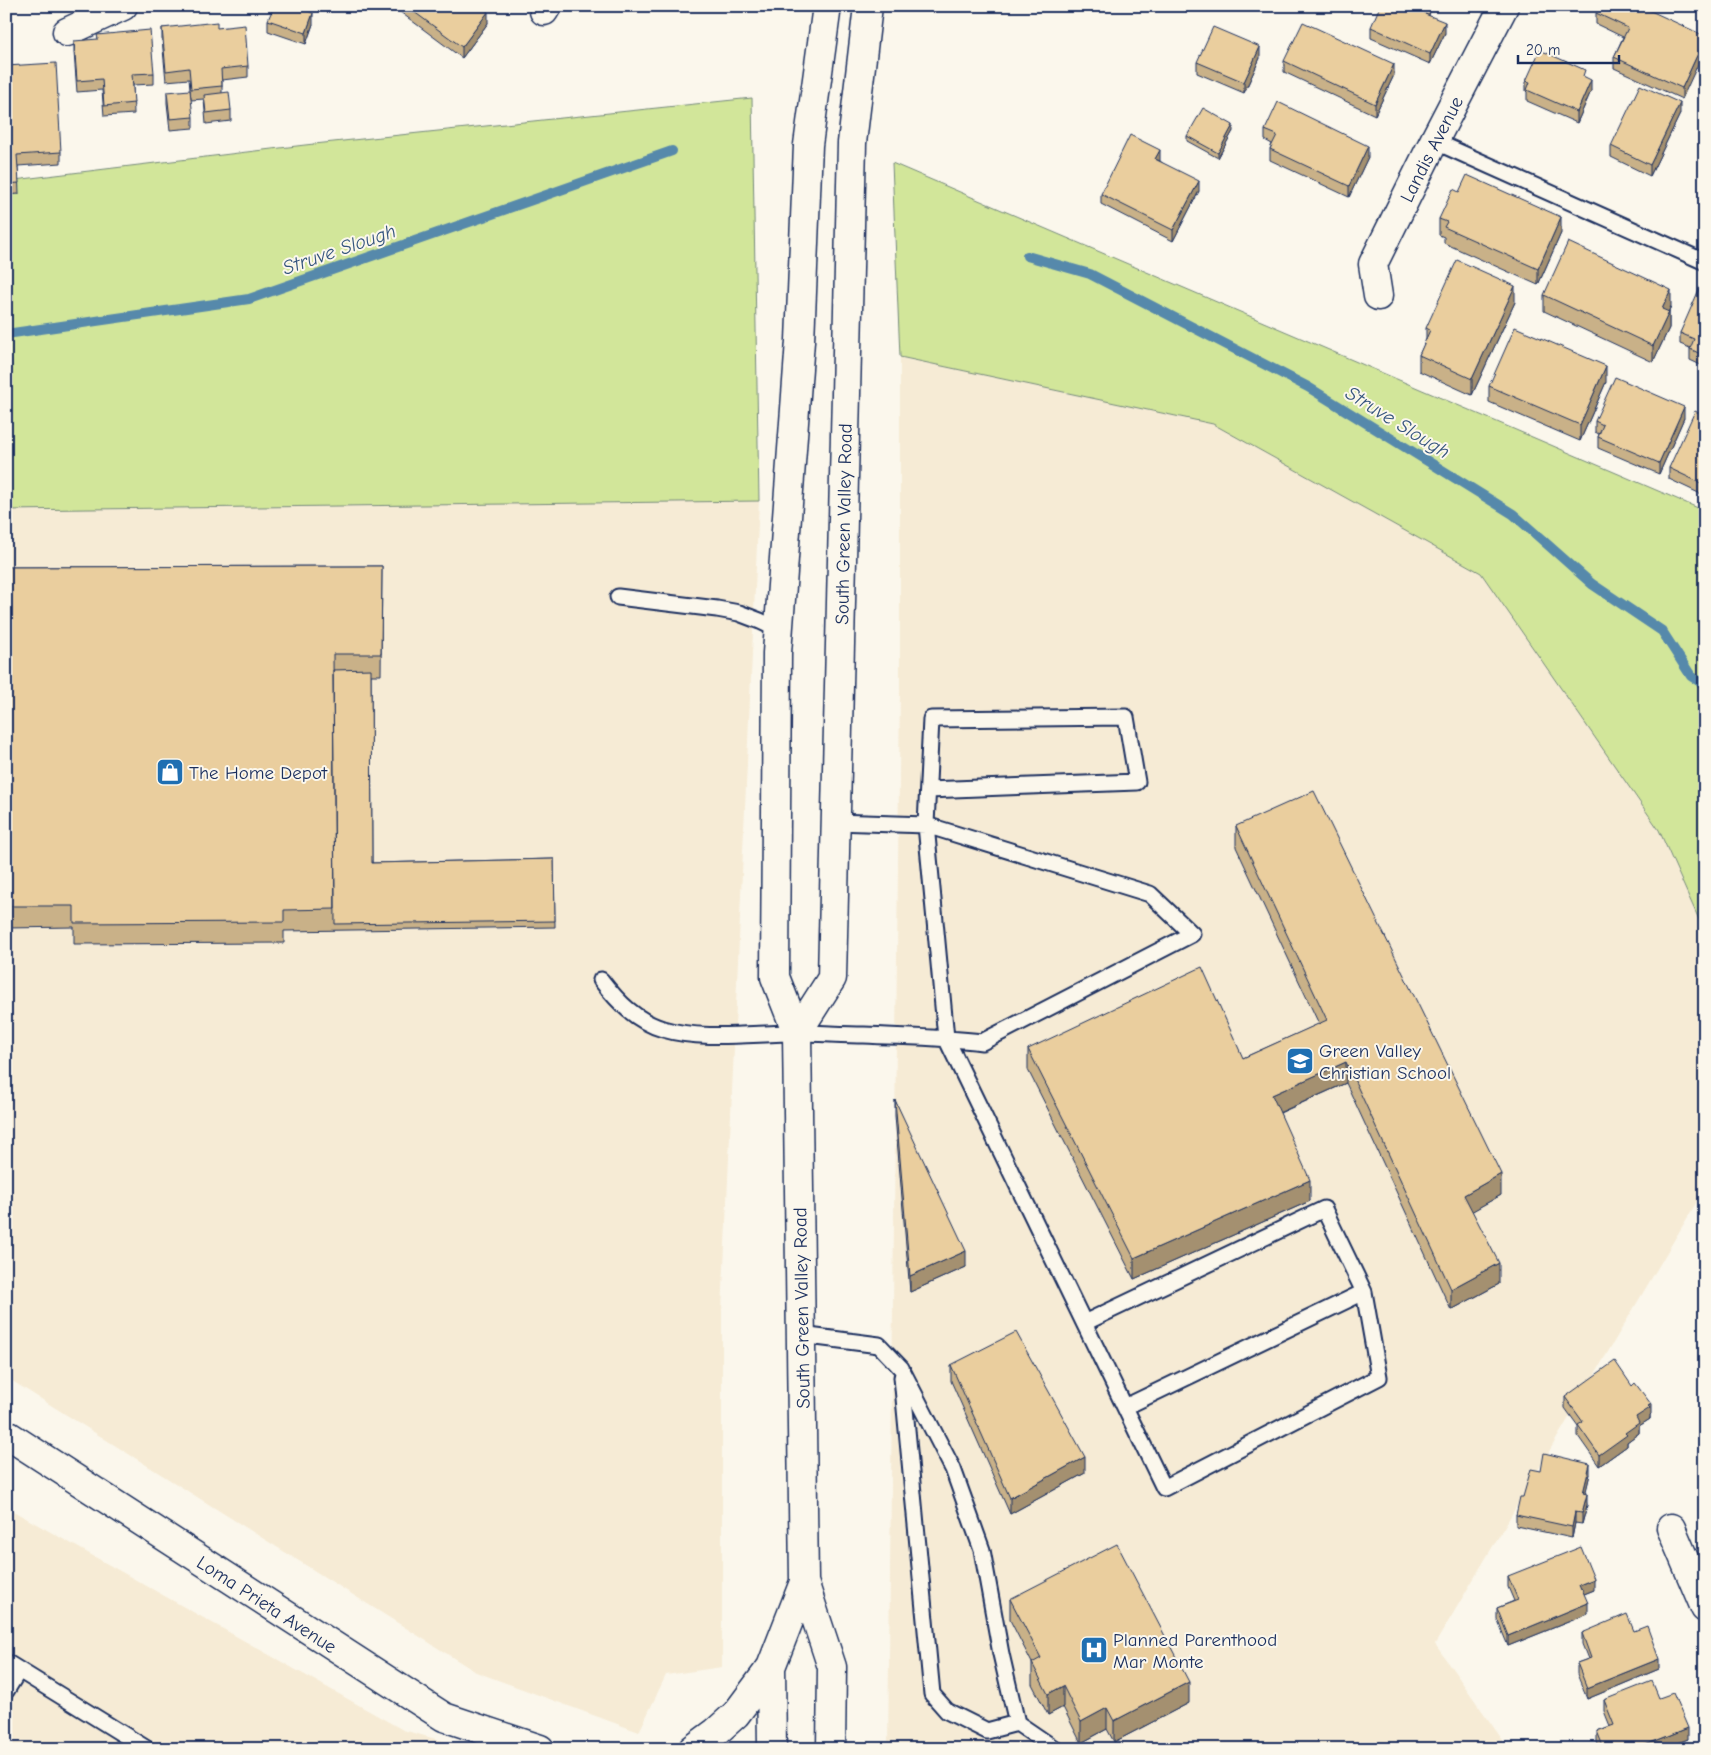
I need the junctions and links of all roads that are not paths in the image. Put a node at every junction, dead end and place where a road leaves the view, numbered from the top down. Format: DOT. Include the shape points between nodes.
graph roads {
  1 [pos="123,6"];
  2 [pos="827,6"];
  3 [pos="868,6"];
  4 [pos="1504,6"];
  5 [pos="67,32"];
  6 [pos="1434,141"];
  7 [pos="1705,262"];
  8 [pos="1378,296"];
  9 [pos="618,597"];
  10 [pos="779,630"];
  11 [pos="928,790"];
  12 [pos="835,822"];
  13 [pos="926,825"];
  14 [pos="601,980"];
  15 [pos="797,1033"];
  16 [pos="946,1038"];
  17 [pos="1364,1292"];
  18 [pos="1084,1323"];
  19 [pos="801,1335"];
  20 [pos="901,1368"];
  21 [pos="1125,1407"];
  22 [pos="6,1434"];
  23 [pos="1671,1528"];
  24 [pos="804,1582"];
  25 [pos="1705,1608"];
  26 [pos="13,1666"];
  27 [pos="771,1668"];
  28 [pos="6,1691"];
  29 [pos="1017,1723"];
  30 [pos="147,1749"];
  31 [pos="540,1749"];
  32 [pos="693,1749"];
  33 [pos="772,1749"];
  34 [pos="832,1749"];
  35 [pos="1055,1749"];
  1 -- 5 [label="main road"];
  2 -- 10 [label="main road, South Green Valley Road" via="808,145 800,341"];
  3 -- 12 [label="main road, South Green Valley Road" via="852,143"];
  4 -- 6 [label="main road, Landis Avenue"];
  6 -- 7 [label="lane"];
  6 -- 8 [label="main road, Landis Avenue" via="1373,264"];
  9 -- 10 [label="lane" via="739,613"];
  10 -- 15 [label="main road, South Green Valley Road" via="775,977"];
  11 -- 11 [label="lane" via="931,719 1126,717 1138,782"];
  11 -- 13 [label="lane"];
  12 -- 13 [label="lane"];
  12 -- 15 [label="main road, South Green Valley Road" via="832,978"];
  13 -- 16 [label="lane"];
  13 -- 16 [label="lane" via="1150,894 1192,934 982,1042"];
  14 -- 15 [label="lane" via="629,1011 662,1029 695,1034"];
  15 -- 16 [label="lane"];
  15 -- 19 [label="main road, South Green Valley Road"];
  16 -- 18 [label="lane"];
  17 -- 18 [label="lane" via="1324,1209"];
  17 -- 21 [label="lane"];
  17 -- 21 [label="lane" via="1379,1377 1164,1488"];
  18 -- 21 [label="lane"];
  19 -- 20 [label="lane" via="879,1345"];
  19 -- 24 [label="main road, South Green Valley Road"];
  20 -- 29 [label="lane" via="953,1469 982,1550"];
  20 -- 29 [label="lane" via="932,1694 947,1711 987,1731"];
  22 -- 31 [label="main road, Loma Prieta Avenue" via="444,1717"];
  23 -- 25 [label="main road"];
  24 -- 27 [label="main road, South Green Valley Road"];
  24 -- 34 [label="main road, South Green Valley Road" via="832,1667"];
  26 -- 28 [label="lane"];
  26 -- 30 [label="lane"];
  27 -- 32 [label="main road" via="736,1714"];
  27 -- 33 [label="main road, South Green Valley Road"];
  29 -- 35 [label="lane"];
}
